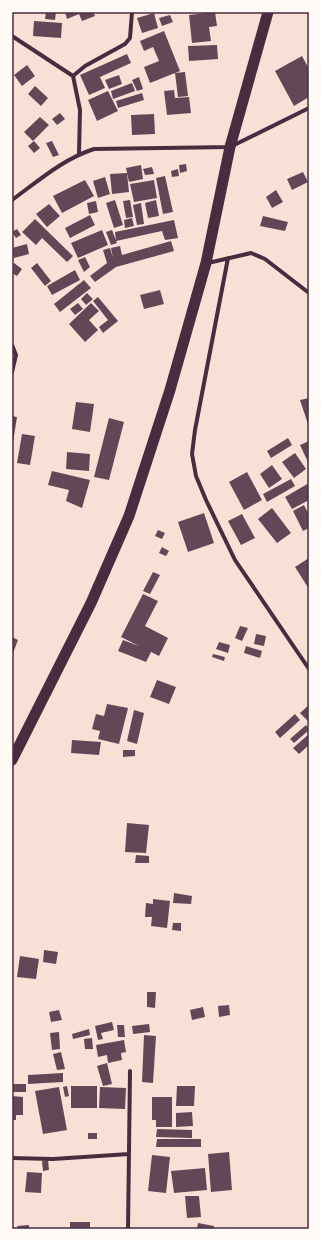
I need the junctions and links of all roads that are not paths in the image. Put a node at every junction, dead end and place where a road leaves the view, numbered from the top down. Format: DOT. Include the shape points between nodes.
graph roads {
  1 [pos="132,12"];
  2 [pos="268,12"];
  3 [pos="12,36"];
  4 [pos="73,76"];
  5 [pos="309,108"];
  6 [pos="230,148"];
  7 [pos="79,154"];
  8 [pos="12,200"];
  9 [pos="228,258"];
  10 [pos="206,263"];
  11 [pos="309,293"];
  12 [pos="12,345"];
  13 [pos="12,372"];
  14 [pos="309,669"];
  15 [pos="12,760"];
  16 [pos="130,1071"];
  17 [pos="129,1154"];
  18 [pos="12,1158"];
  19 [pos="128,1229"];
  1 -- 4 [label="street" via="130,38 125,44 85,66"];
  2 -- 6 [label="highway"];
  3 -- 4 [label="street"];
  4 -- 7 [label="street" via="80,110"];
  5 -- 6 [label="street"];
  6 -- 7 [label="street" via="94,149"];
  6 -- 10 [label="highway"];
  7 -- 8 [label="street"];
  9 -- 10 [label="street"];
  9 -- 11 [label="street" via="251,253 265,259"];
  9 -- 14 [label="street" via="195,430 192,454 196,476 235,560"];
  10 -- 15 [label="highway" via="170,390 129,516 91,603"];
  12 -- 13 [label="street" via="16,355"];
  16 -- 17 [label="street"];
  17 -- 18 [label="street" via="53,1159"];
  17 -- 19 [label="street"];
}
